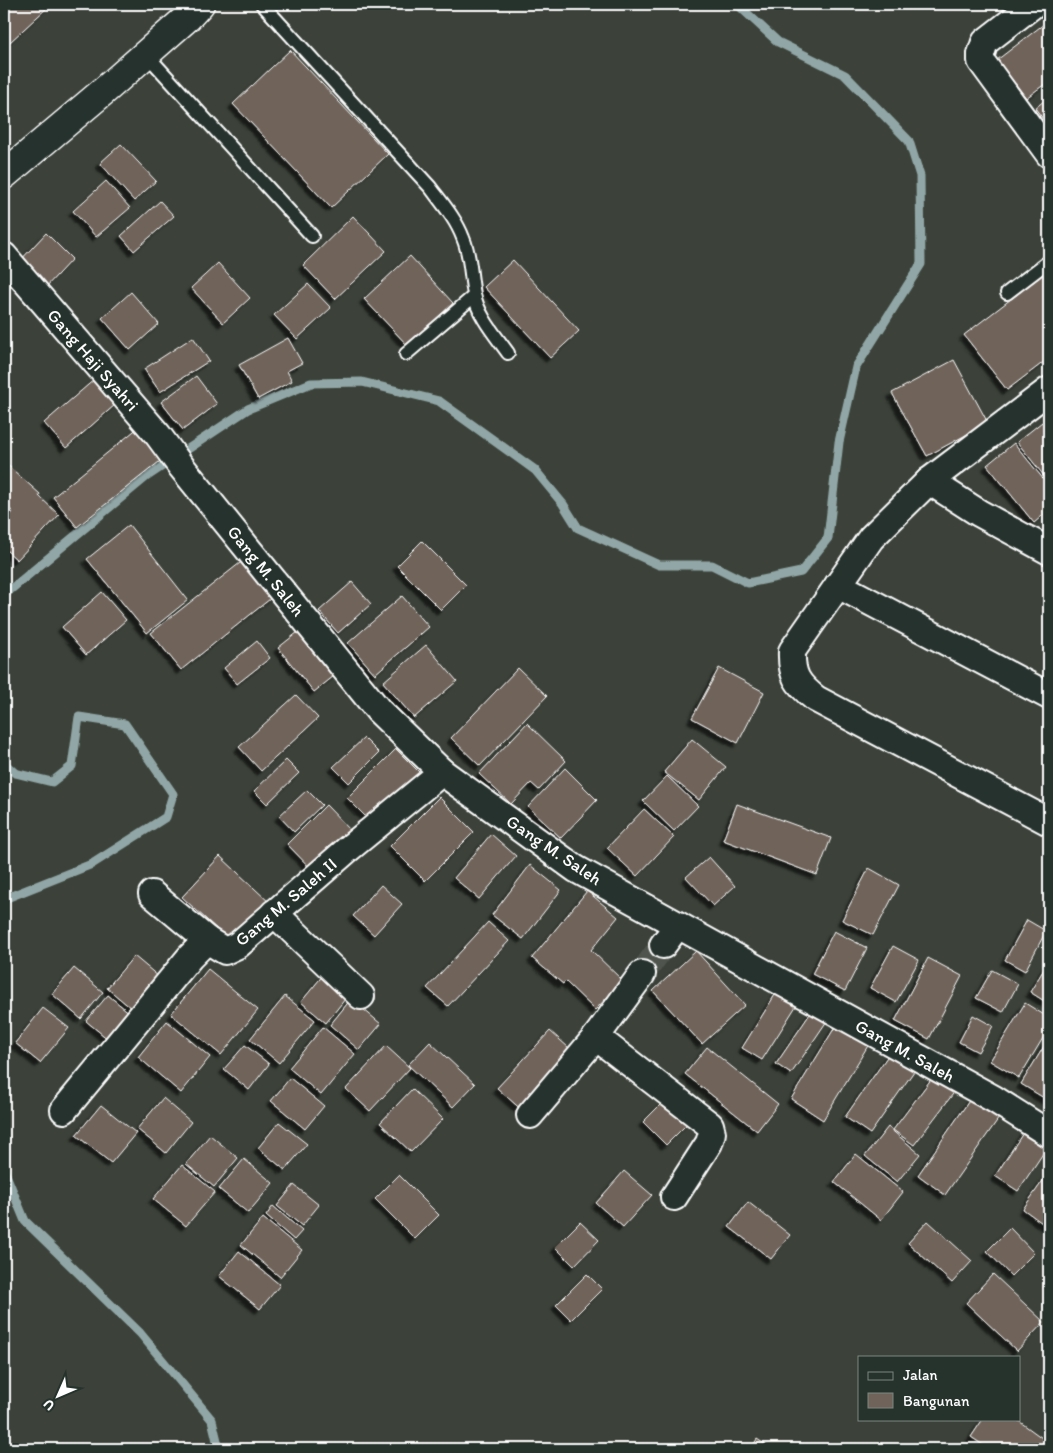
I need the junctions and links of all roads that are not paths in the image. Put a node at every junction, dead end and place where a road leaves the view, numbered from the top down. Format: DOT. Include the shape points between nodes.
graph roads {
  1 [pos="200,4"];
  2 [pos="262,4"];
  3 [pos="1034,4"];
  4 [pos="146,54"];
  5 [pos="1049,154"];
  6 [pos="4,175"];
  7 [pos="312,236"];
  8 [pos="4,256"];
  9 [pos="1049,261"];
  10 [pos="1007,293"];
  11 [pos="474,296"];
  12 [pos="508,353"];
  13 [pos="406,354"];
  14 [pos="1049,390"];
  15 [pos="180,465"];
  16 [pos="928,481"];
  17 [pos="1049,550"];
  18 [pos="838,585"];
  19 [pos="1049,696"];
  20 [pos="442,772"];
  21 [pos="1049,822"];
  22 [pos="152,894"];
  23 [pos="274,913"];
  24 [pos="678,925"];
  25 [pos="207,940"];
  26 [pos="663,945"];
  27 [pos="642,974"];
  28 [pos="361,996"];
  29 [pos="596,1037"];
  30 [pos="64,1110"];
  31 [pos="530,1114"];
  32 [pos="1049,1134"];
  33 [pos="674,1197"];
  1 -- 4 [label="street"];
  2 -- 11 [label="lane" via="430,186 449,212 463,238 471,266"];
  3 -- 5 [label="street" via="985,42 981,61"];
  4 -- 6 [label="street"];
  4 -- 7 [label="lane"];
  8 -- 15 [label="street, Gang Haji Syahri"];
  9 -- 10 [label="lane"];
  11 -- 12 [label="lane" via="487,323"];
  11 -- 13 [label="lane"];
  14 -- 16 [label="street"];
  15 -- 20 [label="street, Gang M. Saleh" via="379,710"];
  16 -- 17 [label="street" via="979,513"];
  16 -- 18 [label="street" via="871,538"];
  18 -- 19 [label="street"];
  18 -- 21 [label="street" via="792,651 796,678 805,690 816,699"];
  20 -- 23 [label="street, Gang M. Saleh II"];
  20 -- 24 [label="street, Gang M. Saleh" via="576,869"];
  22 -- 25 [label="street"];
  23 -- 25 [label="street, Gang M. Saleh II" via="238,945 225,951"];
  23 -- 28 [label="street"];
  24 -- 26 [label="street"];
  24 -- 32 [label="street, Gang M. Saleh" via="994,1099"];
  25 -- 30 [label="street, Gang M. Saleh II" via="190,956"];
  27 -- 29 [label="street"];
  29 -- 31 [label="street"];
  29 -- 33 [label="street" via="710,1125 709,1143"];
}
